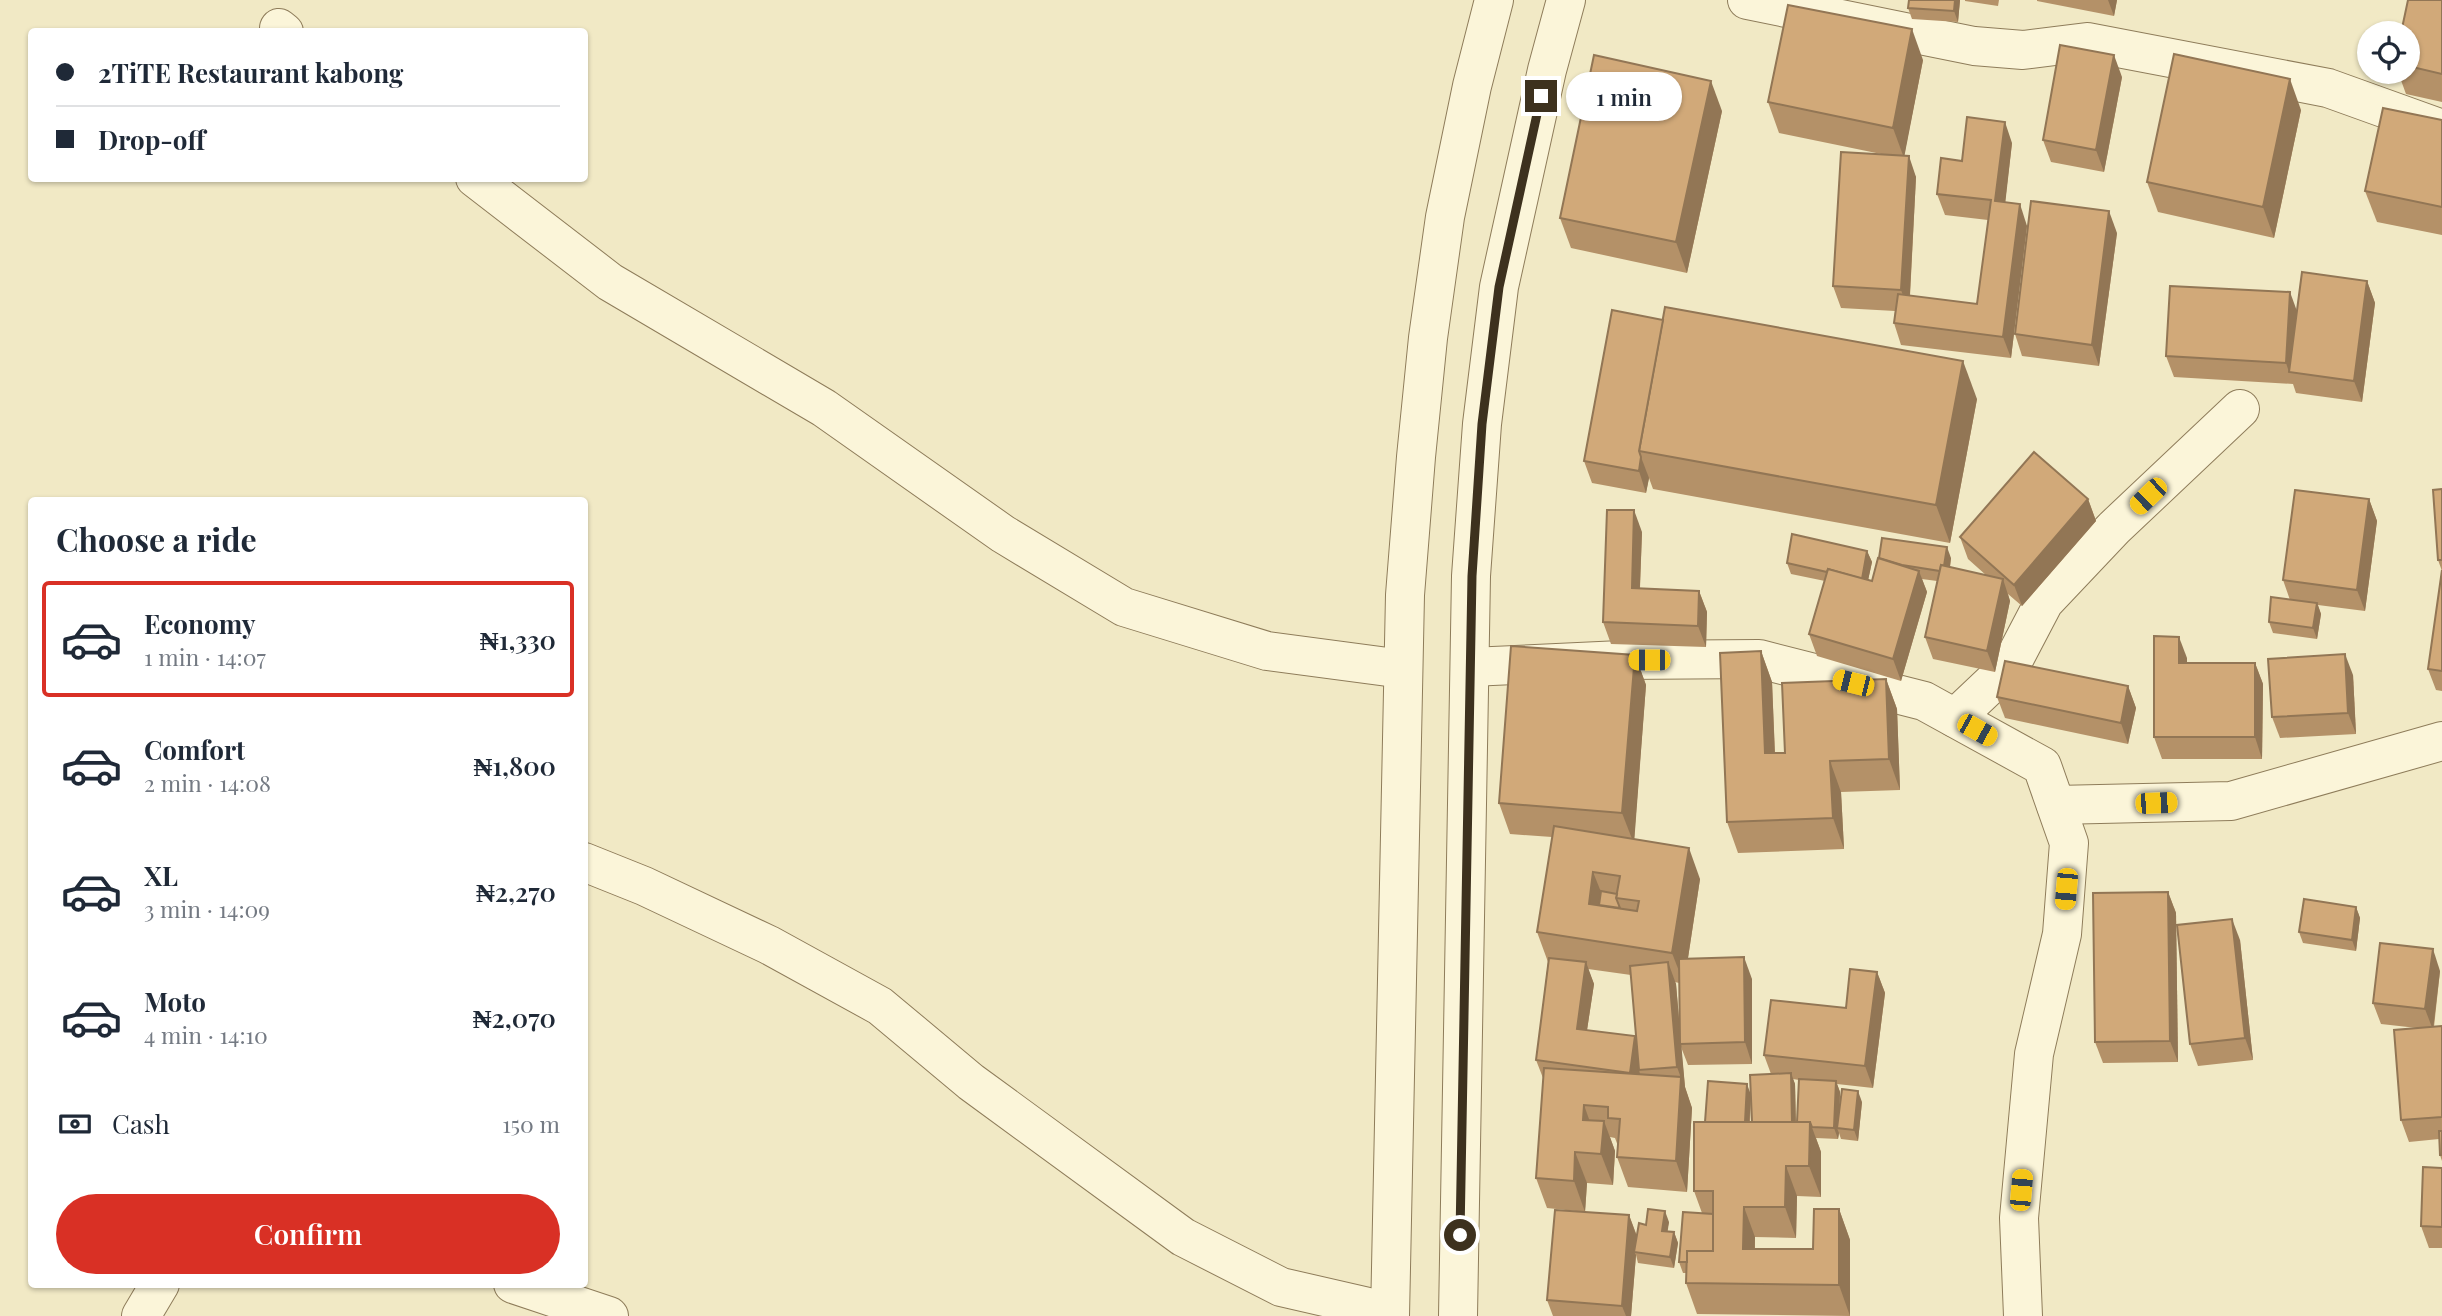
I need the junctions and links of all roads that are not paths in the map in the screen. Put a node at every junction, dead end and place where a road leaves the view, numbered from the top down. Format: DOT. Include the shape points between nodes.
graph roads {
  1 [pos="1494,0"];
  2 [pos="1566,0"];
  3 [pos="1747,0"];
  4 [pos="2442,129"];
  5 [pos="480,182"];
  6 [pos="2240,409"];
  7 [pos="1470,667"];
  8 [pos="1403,669"];
  9 [pos="1955,718"];
  10 [pos="2442,741"];
  11 [pos="2056,806"];
  12 [pos="588,864"];
  13 [pos="158,1288"];
  14 [pos="525,1288"];
  15 [pos="1390,1314"];
  16 [pos="141,1316"];
  17 [pos="610,1316"];
  18 [pos="1458,1316"];
  19 [pos="2023,1316"];
  1 -- 8 [label="street" via="1445,217 1428,338 1405,595"];
  2 -- 7 [label="street" via="1499,287 1482,424"];
  3 -- 4 [label="street" via="1974,46 2023,50 2087,42 2328,88"];
  5 -- 8 [label="street" via="610,282 824,408 1003,534 1124,607 1267,651"];
  6 -- 9 [label="street" via="2114,528 2044,602 2011,665"];
  7 -- 9 [label="street" via="1759,659 1924,701"];
  7 -- 18 [label="street"];
  8 -- 15 [label="street"];
  9 -- 11 [label="street" via="2042,766"];
  10 -- 11 [label="street" via="2231,801"];
  11 -- 19 [label="street" via="2070,843 2062,934 2034,1054 2019,1217"];
  12 -- 15 [label="street" via="769,945 880,1006 971,1082 1183,1237 1281,1287"];
  13 -- 16 [label="street"];
  14 -- 17 [label="street"];
}
